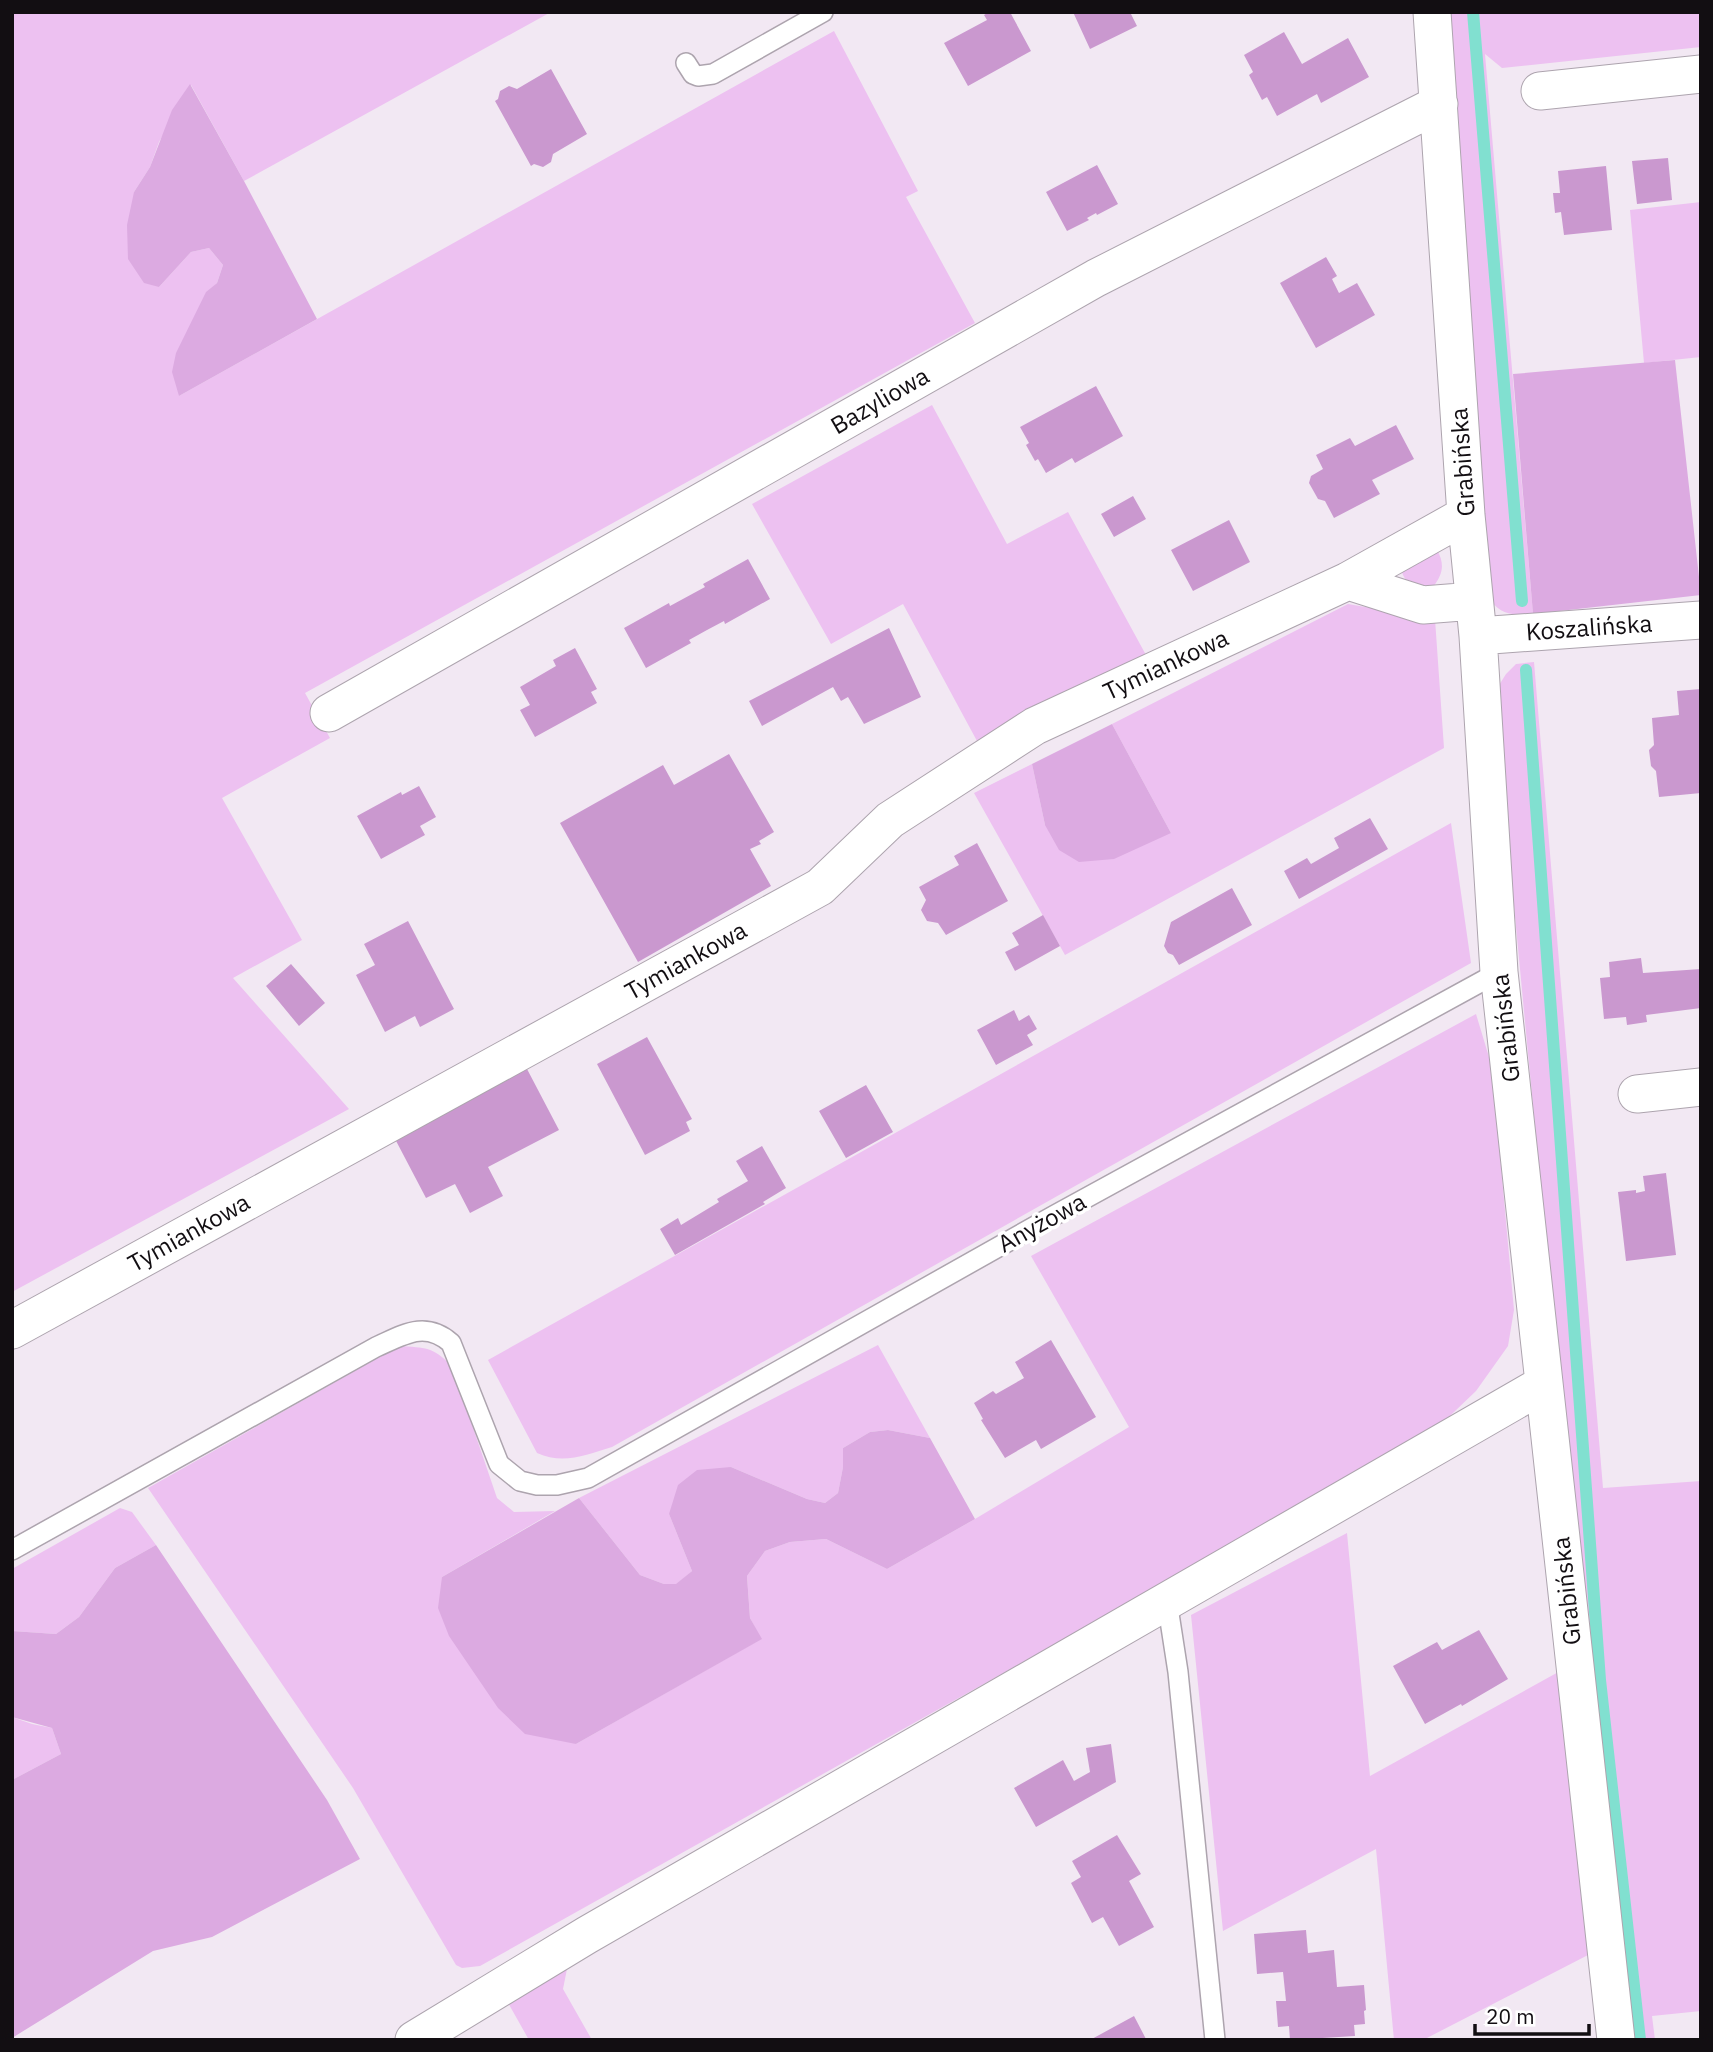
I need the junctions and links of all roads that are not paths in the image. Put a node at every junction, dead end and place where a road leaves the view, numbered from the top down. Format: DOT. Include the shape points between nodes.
graph roads {
  1 [pos="823,12"];
  2 [pos="1432,12"];
  3 [pos="687,63"];
  4 [pos="1701,74"];
  5 [pos="1540,91"];
  6 [pos="1439,104"];
  7 [pos="1466,515"];
  8 [pos="1349,581"];
  9 [pos="1476,619"];
  10 [pos="1701,620"];
  11 [pos="329,713"];
  12 [pos="1499,972"];
  13 [pos="1701,1087"];
  14 [pos="1637,1094"];
  15 [pos="12,1330"];
  16 [pos="1544,1384"];
  17 [pos="12,1549"];
  18 [pos="1167,1601"];
  19 [pos="414,2040"];
  20 [pos="1215,2040"];
  21 [pos="1616,2040"];
  1 -- 3 [label="lane" via="713,74 693,74"];
  2 -- 6 [label="street, Grabińska"];
  4 -- 5 [label="street"];
  6 -- 7 [label="street, Grabińska"];
  6 -- 11 [label="street, Bazyliowa" via="1096,278"];
  7 -- 8 [label="street, Tymiankowa"];
  7 -- 9 [label="street, Grabińska"];
  8 -- 9 [label="street"];
  8 -- 15 [label="street, Tymiankowa" via="1035,726 890,820 820,887"];
  9 -- 10 [label="street, Koszalińska"];
  9 -- 12 [label="street, Grabińska"];
  12 -- 16 [label="street, Grabińska"];
  12 -- 17 [label="lane, Anyżowa" via="588,1478 537,1485 520,1481 499,1464 451,1343 441,1334 409,1332"];
  13 -- 14 [label="street"];
  16 -- 18 [label="street"];
  16 -- 21 [label="street, Grabińska"];
  18 -- 19 [label="street" via="587,1935"];
  18 -- 20 [label="lane"];
}
